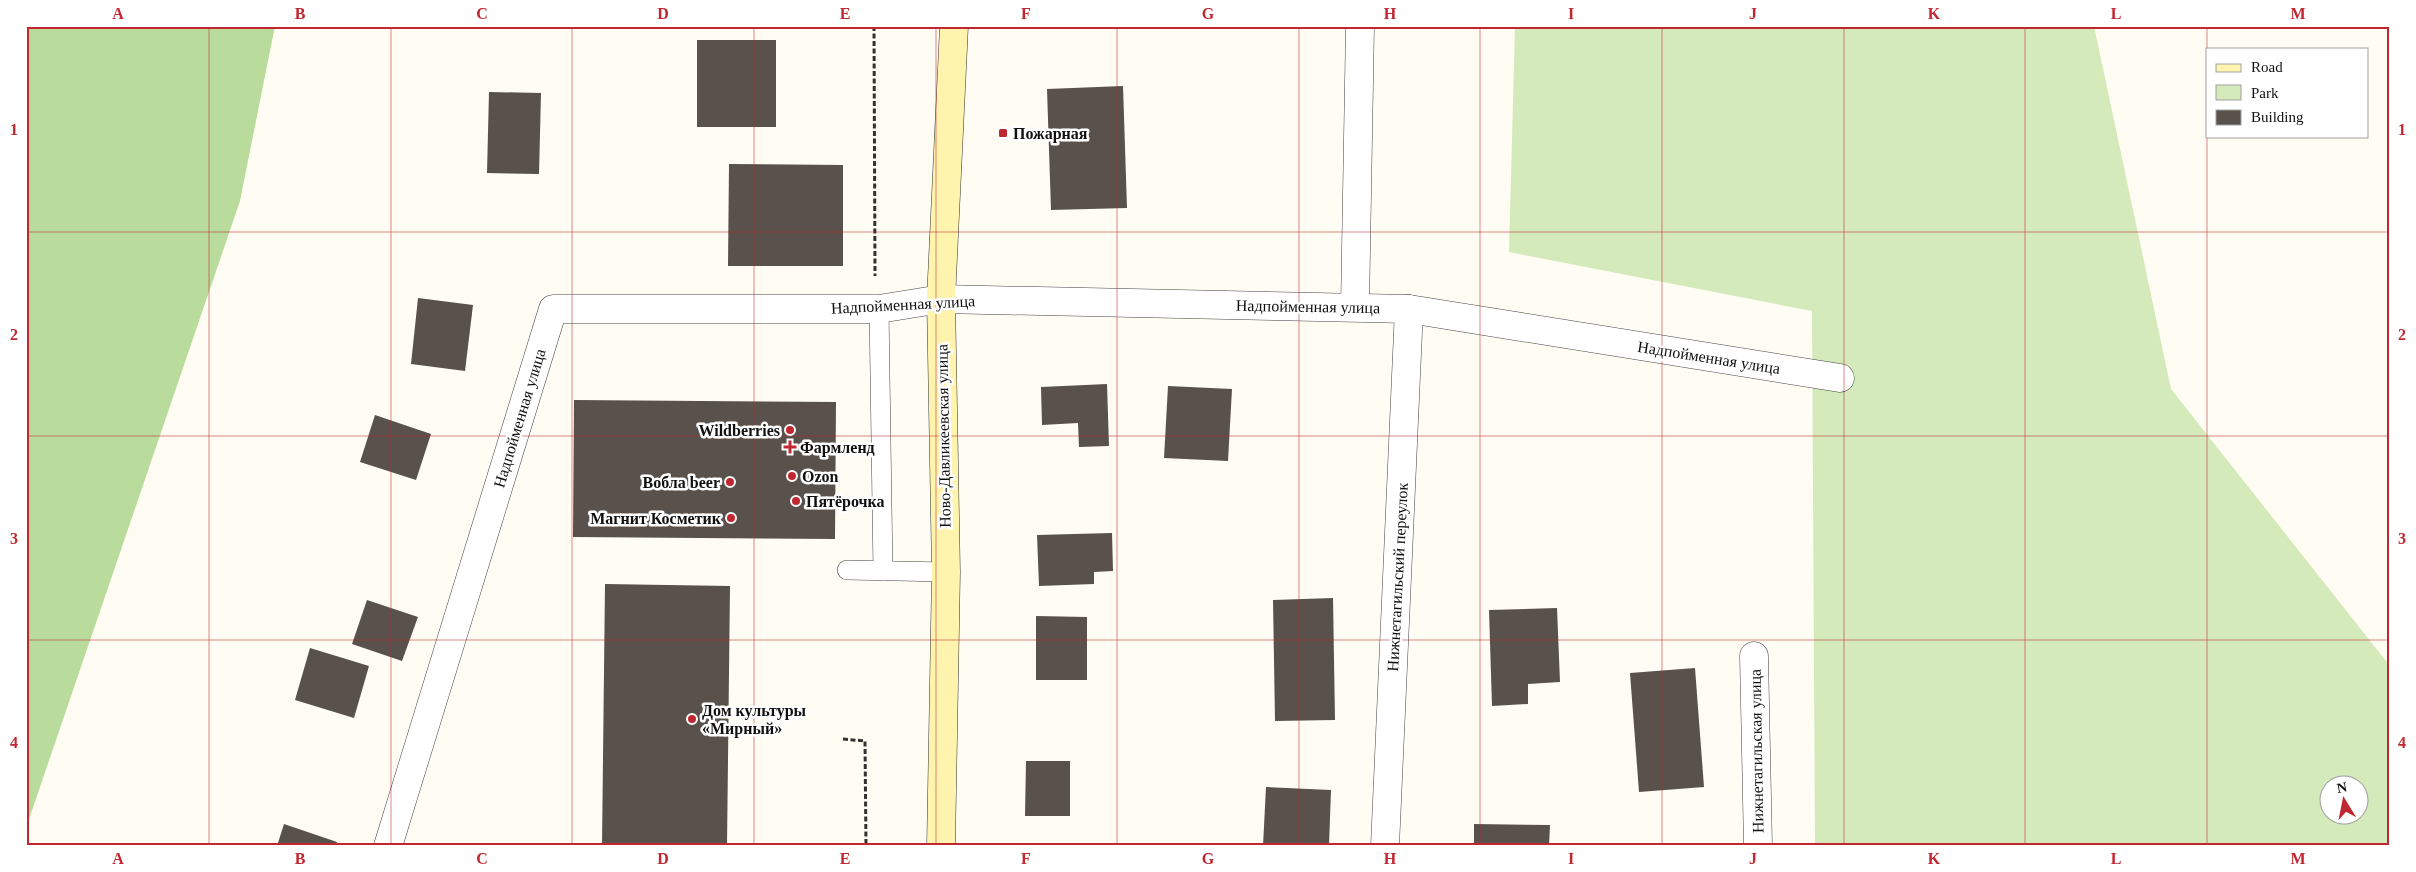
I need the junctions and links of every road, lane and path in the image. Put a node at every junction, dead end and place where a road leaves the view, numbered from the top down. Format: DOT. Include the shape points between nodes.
graph roads {
  1 [pos="874,26"];
  2 [pos="954,26"];
  3 [pos="1360,26"];
  4 [pos="941,299"];
  5 [pos="1355,307"];
  6 [pos="879,309"];
  7 [pos="1409,309"];
  8 [pos="1840,378"];
  9 [pos="848,570"];
  10 [pos="882,571"];
  11 [pos="946,572"];
  12 [pos="1754,656"];
  13 [pos="843,739"];
  14 [pos="388,846"];
  15 [pos="866,846"];
  16 [pos="941,846"];
  17 [pos="1385,846"];
  18 [pos="1758,846"];
  1 -- 6 [label="path" via="875,300"];
  2 -- 4 [label="street, Ново-Давликеевская улица"];
  3 -- 5 [label="street"];
  4 -- 5 [label="street, Надпойменная улица"];
  4 -- 6 [label="street, Надпойменная улица"];
  4 -- 11 [label="street, Ново-Давликеевская улица"];
  5 -- 7 [label="street, Надпойменная улица"];
  6 -- 10 [label="lane"];
  6 -- 14 [label="street, Надпойменная улица" via="553,309"];
  7 -- 8 [label="street, Надпойменная улица"];
  7 -- 17 [label="street, Нижнетагильский переулок"];
  9 -- 10 [label="lane"];
  10 -- 11 [label="lane"];
  11 -- 16 [label="street, Ново-Давликеевская улица"];
  12 -- 18 [label="street, Нижнетагильская улица"];
  13 -- 15 [label="path" via="865,741"];
}
